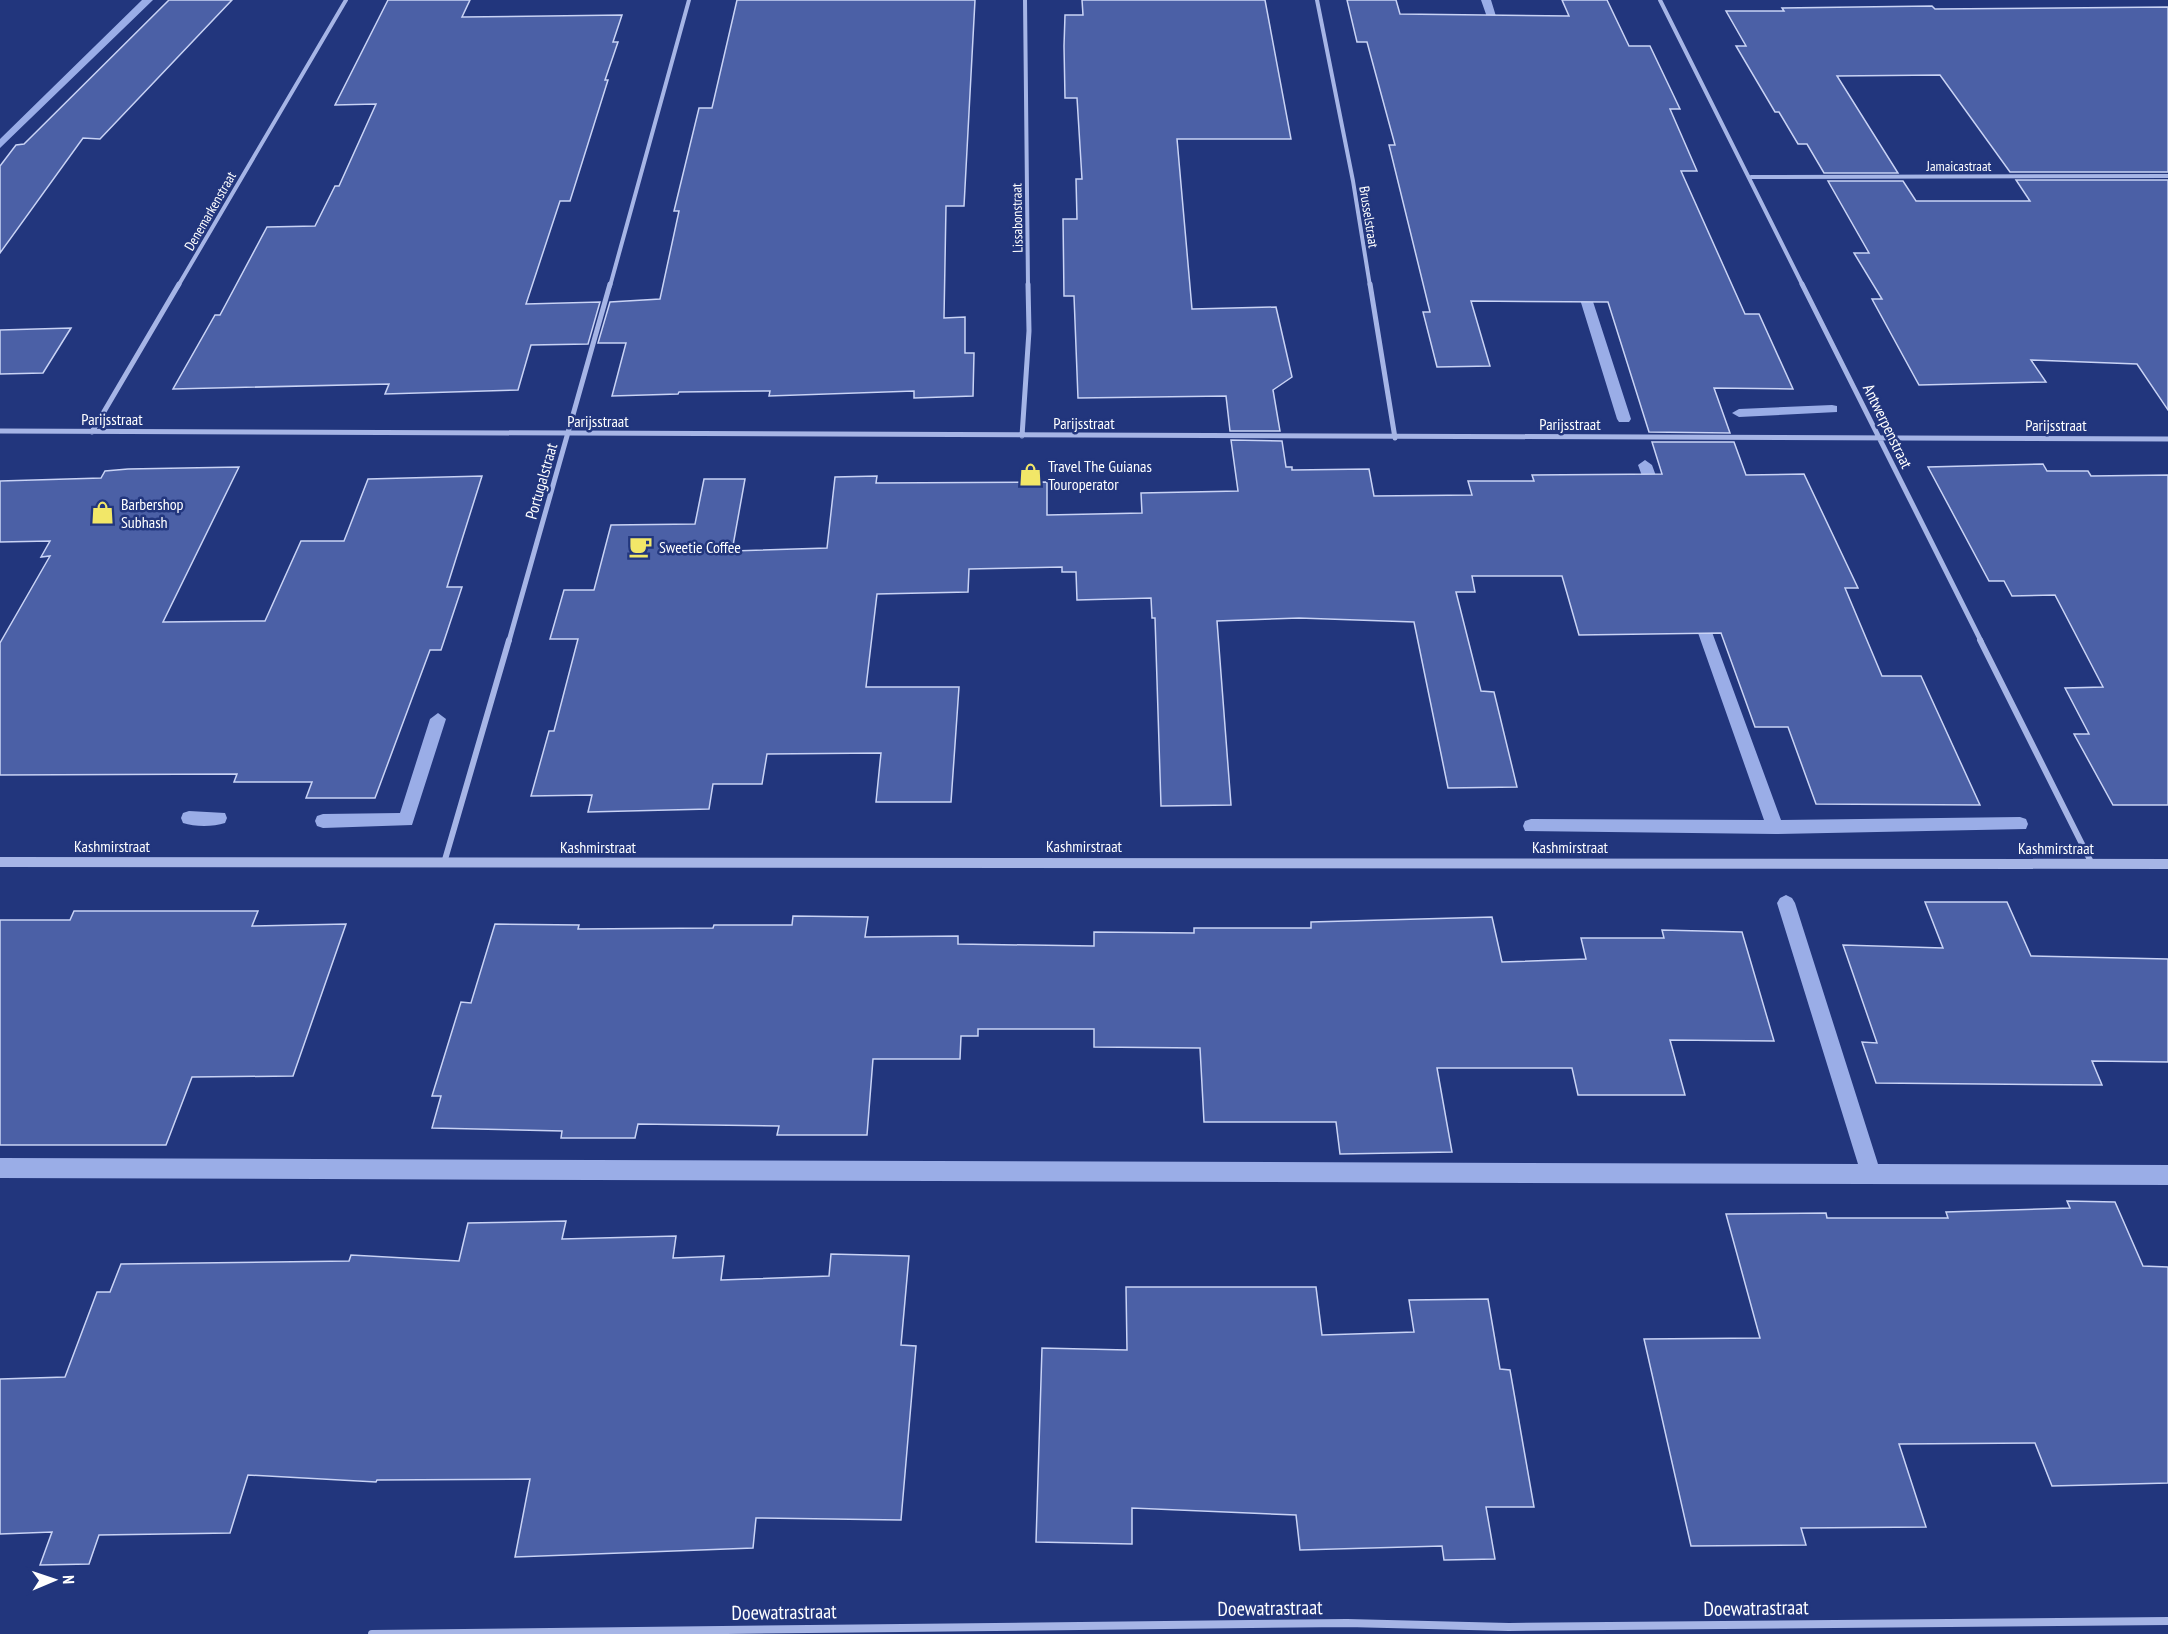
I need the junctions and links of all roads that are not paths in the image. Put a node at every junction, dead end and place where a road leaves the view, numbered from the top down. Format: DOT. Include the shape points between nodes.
graph roads {
  1 [pos="346,0"];
  2 [pos="689,0"];
  3 [pos="1025,0"];
  4 [pos="1317,0"];
  5 [pos="1660,0"];
  6 [pos="2168,176"];
  7 [pos="1751,177"];
  8 [pos="0,431"];
  9 [pos="92,432"];
  10 [pos="569,434"];
  11 [pos="1022,436"];
  12 [pos="1395,438"];
  13 [pos="1878,438"];
  14 [pos="2168,439"];
  15 [pos="0,862"];
  16 [pos="444,864"];
  17 [pos="2092,864"];
  18 [pos="2168,864"];
  19 [pos="2168,1621"];
  20 [pos="1510,1630"];
  21 [pos="701,1632"];
  22 [pos="372,1634"];
  1 -- 9 [label="street, Denemarkenstraat"];
  2 -- 10 [label="street, Portugalstraat"];
  3 -- 11 [label="street, Lissabonstraat" via="1029,331"];
  4 -- 12 [label="street, Brusselstraat" via="1353,181"];
  5 -- 7 [label="street, Antwerpenstraat"];
  6 -- 7 [label="street, Jamaicastraat"];
  7 -- 13 [label="street, Antwerpenstraat"];
  8 -- 9 [label="street, Parijsstraat"];
  9 -- 10 [label="street, Parijsstraat"];
  10 -- 11 [label="street, Parijsstraat"];
  10 -- 16 [label="street, Portugalstraat"];
  11 -- 12 [label="street, Parijsstraat"];
  12 -- 13 [label="street, Parijsstraat"];
  13 -- 14 [label="street, Parijsstraat"];
  13 -- 17 [label="street, Antwerpenstraat"];
  15 -- 16 [label="street, Kashmirstraat"];
  16 -- 17 [label="street, Kashmirstraat"];
  17 -- 18 [label="street, Kashmirstraat"];
  19 -- 20 [label="street, Doewatrastraat"];
  20 -- 21 [label="street, Doewatrastraat" via="1347,1623"];
  21 -- 22 [label="street, Doewatrastraat"];
}
